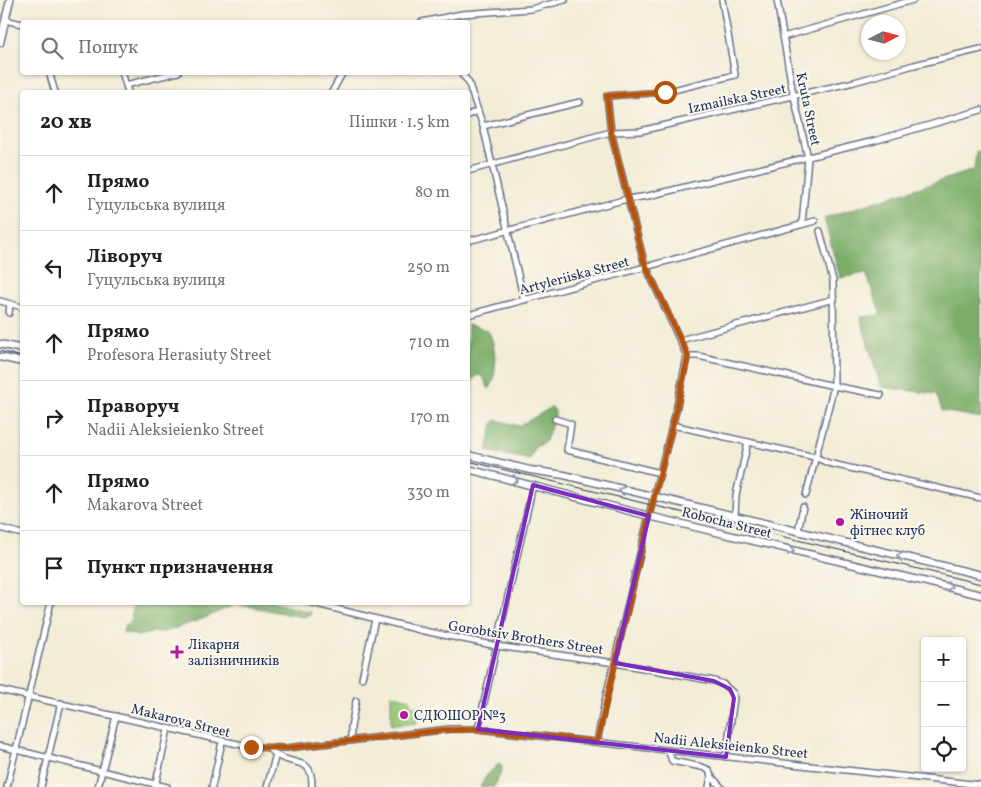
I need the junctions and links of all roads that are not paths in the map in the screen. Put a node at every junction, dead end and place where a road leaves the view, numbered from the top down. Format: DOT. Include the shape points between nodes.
graph roads {
  1 [pos="10,0"];
  2 [pos="565,0"];
  3 [pos="722,0"];
  4 [pos="777,0"];
  5 [pos="912,0"];
  6 [pos="5,20"];
  7 [pos="432,20"];
  8 [pos="20,24"];
  9 [pos="784,37"];
  10 [pos="0,43"];
  11 [pos="981,49"];
  12 [pos="50,75"];
  13 [pos="123,75"];
  14 [pos="166,75"];
  15 [pos="341,75"];
  16 [pos="463,76"];
  17 [pos="126,85"];
  18 [pos="54,90"];
  19 [pos="127,90"];
  20 [pos="333,90"];
  21 [pos="794,97"];
  22 [pos="580,102"];
  23 [pos="981,110"];
  24 [pos="478,111"];
  25 [pos="470,114"];
  26 [pos="483,126"];
  27 [pos="611,132"];
  28 [pos="808,158"];
  29 [pos="492,164"];
  30 [pos="470,170"];
  31 [pos="627,199"];
  32 [pos="815,221"];
  33 [pos="802,224"];
  34 [pos="507,230"];
  35 [pos="820,231"];
  36 [pos="470,240"];
  37 [pos="646,267"];
  38 [pos="834,299"];
  39 [pos="524,300"];
  40 [pos="0,301"];
  41 [pos="10,304"];
  42 [pos="20,306"];
  43 [pos="9,313"];
  44 [pos="470,314"];
  45 [pos="680,340"];
  46 [pos="0,344"];
  47 [pos="20,349"];
  48 [pos="688,356"];
  49 [pos="0,357"];
  50 [pos="20,362"];
  51 [pos="834,386"];
  52 [pos="881,395"];
  53 [pos="555,419"];
  54 [pos="672,425"];
  55 [pos="748,442"];
  56 [pos="470,455"];
  57 [pos="815,457"];
  58 [pos="470,469"];
  59 [pos="660,473"];
  60 [pos="533,485"];
  61 [pos="806,495"];
  62 [pos="981,498"];
  63 [pos="653,500"];
  64 [pos="803,507"];
  65 [pos="649,516"];
  66 [pos="735,516"];
  67 [pos="0,528"];
  68 [pos="798,531"];
  69 [pos="20,533"];
  70 [pos="981,575"];
  71 [pos="981,595"];
  72 [pos="50,605"];
  73 [pos="321,605"];
  74 [pos="376,619"];
  75 [pos="497,646"];
  76 [pos="615,663"];
  77 [pos="362,678"];
  78 [pos="0,690"];
  79 [pos="29,696"];
  80 [pos="356,701"];
  81 [pos="61,703"];
  82 [pos="116,716"];
  83 [pos="168,729"];
  84 [pos="478,729"];
  85 [pos="351,741"];
  86 [pos="222,742"];
  87 [pos="597,742"];
  88 [pos="0,746"];
  89 [pos="268,748"];
  90 [pos="16,750"];
  91 [pos="668,750"];
  92 [pos="276,754"];
  93 [pos="726,757"];
  94 [pos="48,758"];
  95 [pos="102,771"];
  96 [pos="710,782"];
  97 [pos="968,785"];
  98 [pos="981,785"];
  99 [pos="155,786"];
  100 [pos="7,787"];
  101 [pos="41,787"];
  102 [pos="98,787"];
  103 [pos="167,787"];
  104 [pos="212,787"];
  105 [pos="267,787"];
  106 [pos="312,787"];
  107 [pos="721,787"];
  1 -- 6 [label="main road"];
  2 -- 7 [label="street" via="531,9 462,14"];
  3 -- 27 [label="street" via="735,76 665,92 607,96"];
  4 -- 9 [label="street, Kruta Street"];
  5 -- 9 [label="street"];
  6 -- 8 [label="street"];
  6 -- 10 [label="main road"];
  9 -- 21 [label="street, Kruta Street"];
  11 -- 21 [label="street, Izmailska Street"];
  12 -- 18 [label="street"];
  13 -- 17 [label="street"];
  14 -- 17 [label="street"];
  15 -- 20 [label="street"];
  16 -- 24 [label="street" via="468,81"];
  17 -- 19 [label="street"];
  21 -- 27 [label="street, Izmailska Street" via="640,131"];
  21 -- 28 [label="street, Kruta Street"];
  22 -- 26 [label="street"];
  23 -- 28 [label="street"];
  24 -- 25 [label="street"];
  24 -- 26 [label="street"];
  26 -- 29 [label="street"];
  27 -- 29 [label="street, Izmailska Street"];
  27 -- 31 [label="street"];
  28 -- 31 [label="street"];
  28 -- 33 [label="street, Kruta Street"];
  29 -- 30 [label="street, Izmailska Street"];
  29 -- 34 [label="street"];
  31 -- 34 [label="street"];
  31 -- 37 [label="street"];
  32 -- 33 [label="street, Artyleriiska Street"];
  33 -- 37 [label="street, Artyleriiska Street"];
  34 -- 36 [label="street"];
  34 -- 39 [label="street"];
  35 -- 38 [label="street" via="833,281"];
  37 -- 39 [label="street, Artyleriiska Street"];
  37 -- 45 [label="street"];
  38 -- 45 [label="street"];
  38 -- 51 [label="street"];
  39 -- 44 [label="street, Artyleriiska Street"];
  40 -- 41 [label="street"];
  41 -- 42 [label="street"];
  41 -- 43 [label="street"];
  45 -- 48 [label="street"];
  46 -- 47 [label="main road"];
  48 -- 51 [label="street"];
  48 -- 54 [label="street"];
  49 -- 50 [label="main road"];
  51 -- 52 [label="street"];
  51 -- 57 [label="street"];
  53 -- 59 [label="street" via="571,424 567,450"];
  54 -- 55 [label="street"];
  54 -- 59 [label="street"];
  55 -- 57 [label="street"];
  55 -- 66 [label="street" via="734,504"];
  63 -- 56 [label="main road, Robocha Street, one-way" via="564,475"];
  57 -- 61 [label="street"];
  57 -- 62 [label="street" via="828,463"];
  58 -- 60 [label="main road, Robocha Street, one-way"];
  59 -- 63 [label="street"];
  60 -- 65 [label="main road, Robocha Street"];
  60 -- 75 [label="street"];
  63 -- 65 [label="street"];
  63 -- 66 [label="main road, Robocha Street"];
  64 -- 68 [label="street"];
  65 -- 71 [label="main road, Robocha Street, one-way"];
  65 -- 76 [label="street"];
  66 -- 68 [label="main road, Robocha Street"];
  67 -- 69 [label="street"];
  70 -- 68 [label="main road, Robocha Street, one-way"];
  72 -- 79 [label="street"];
  73 -- 74 [label="street, Gorobtsiv Brothers Street"];
  74 -- 75 [label="street, Gorobtsiv Brothers Street"];
  74 -- 77 [label="street"];
  75 -- 76 [label="street, Gorobtsiv Brothers Street"];
  75 -- 84 [label="street"];
  76 -- 87 [label="street"];
  76 -- 93 [label="street, Gorobtsiv Brothers Street" via="714,681 730,689 734,698"];
  78 -- 79 [label="street, Makarova Street"];
  79 -- 81 [label="street, Makarova Street"];
  79 -- 90 [label="street"];
  80 -- 85 [label="street"];
  81 -- 82 [label="street, Makarova Street"];
  81 -- 94 [label="street"];
  82 -- 83 [label="street, Makarova Street"];
  82 -- 95 [label="street"];
  83 -- 86 [label="street, Makarova Street"];
  83 -- 99 [label="street"];
  84 -- 85 [label="street, Makarova Street"];
  84 -- 87 [label="street, Nadii Aleksieienko Street"];
  85 -- 89 [label="street, Makarova Street"];
  86 -- 89 [label="street, Makarova Street"];
  86 -- 104 [label="street"];
  87 -- 91 [label="street, Nadii Aleksieienko Street"];
  88 -- 90 [label="street"];
  89 -- 92 [label="street"];
  90 -- 94 [label="street"];
  90 -- 100 [label="street"];
  91 -- 93 [label="street, Nadii Aleksieienko Street"];
  91 -- 96 [label="street" via="672,761 709,770"];
  92 -- 105 [label="street"];
  92 -- 106 [label="street" via="307,765 312,772"];
  93 -- 97 [label="street, Nadii Aleksieienko Street"];
  94 -- 95 [label="street"];
  94 -- 101 [label="street"];
  95 -- 99 [label="street"];
  95 -- 102 [label="street"];
  96 -- 107 [label="street"];
  97 -- 98 [label="street, Nadii Aleksieienko Street"];
  99 -- 103 [label="street"];
}
